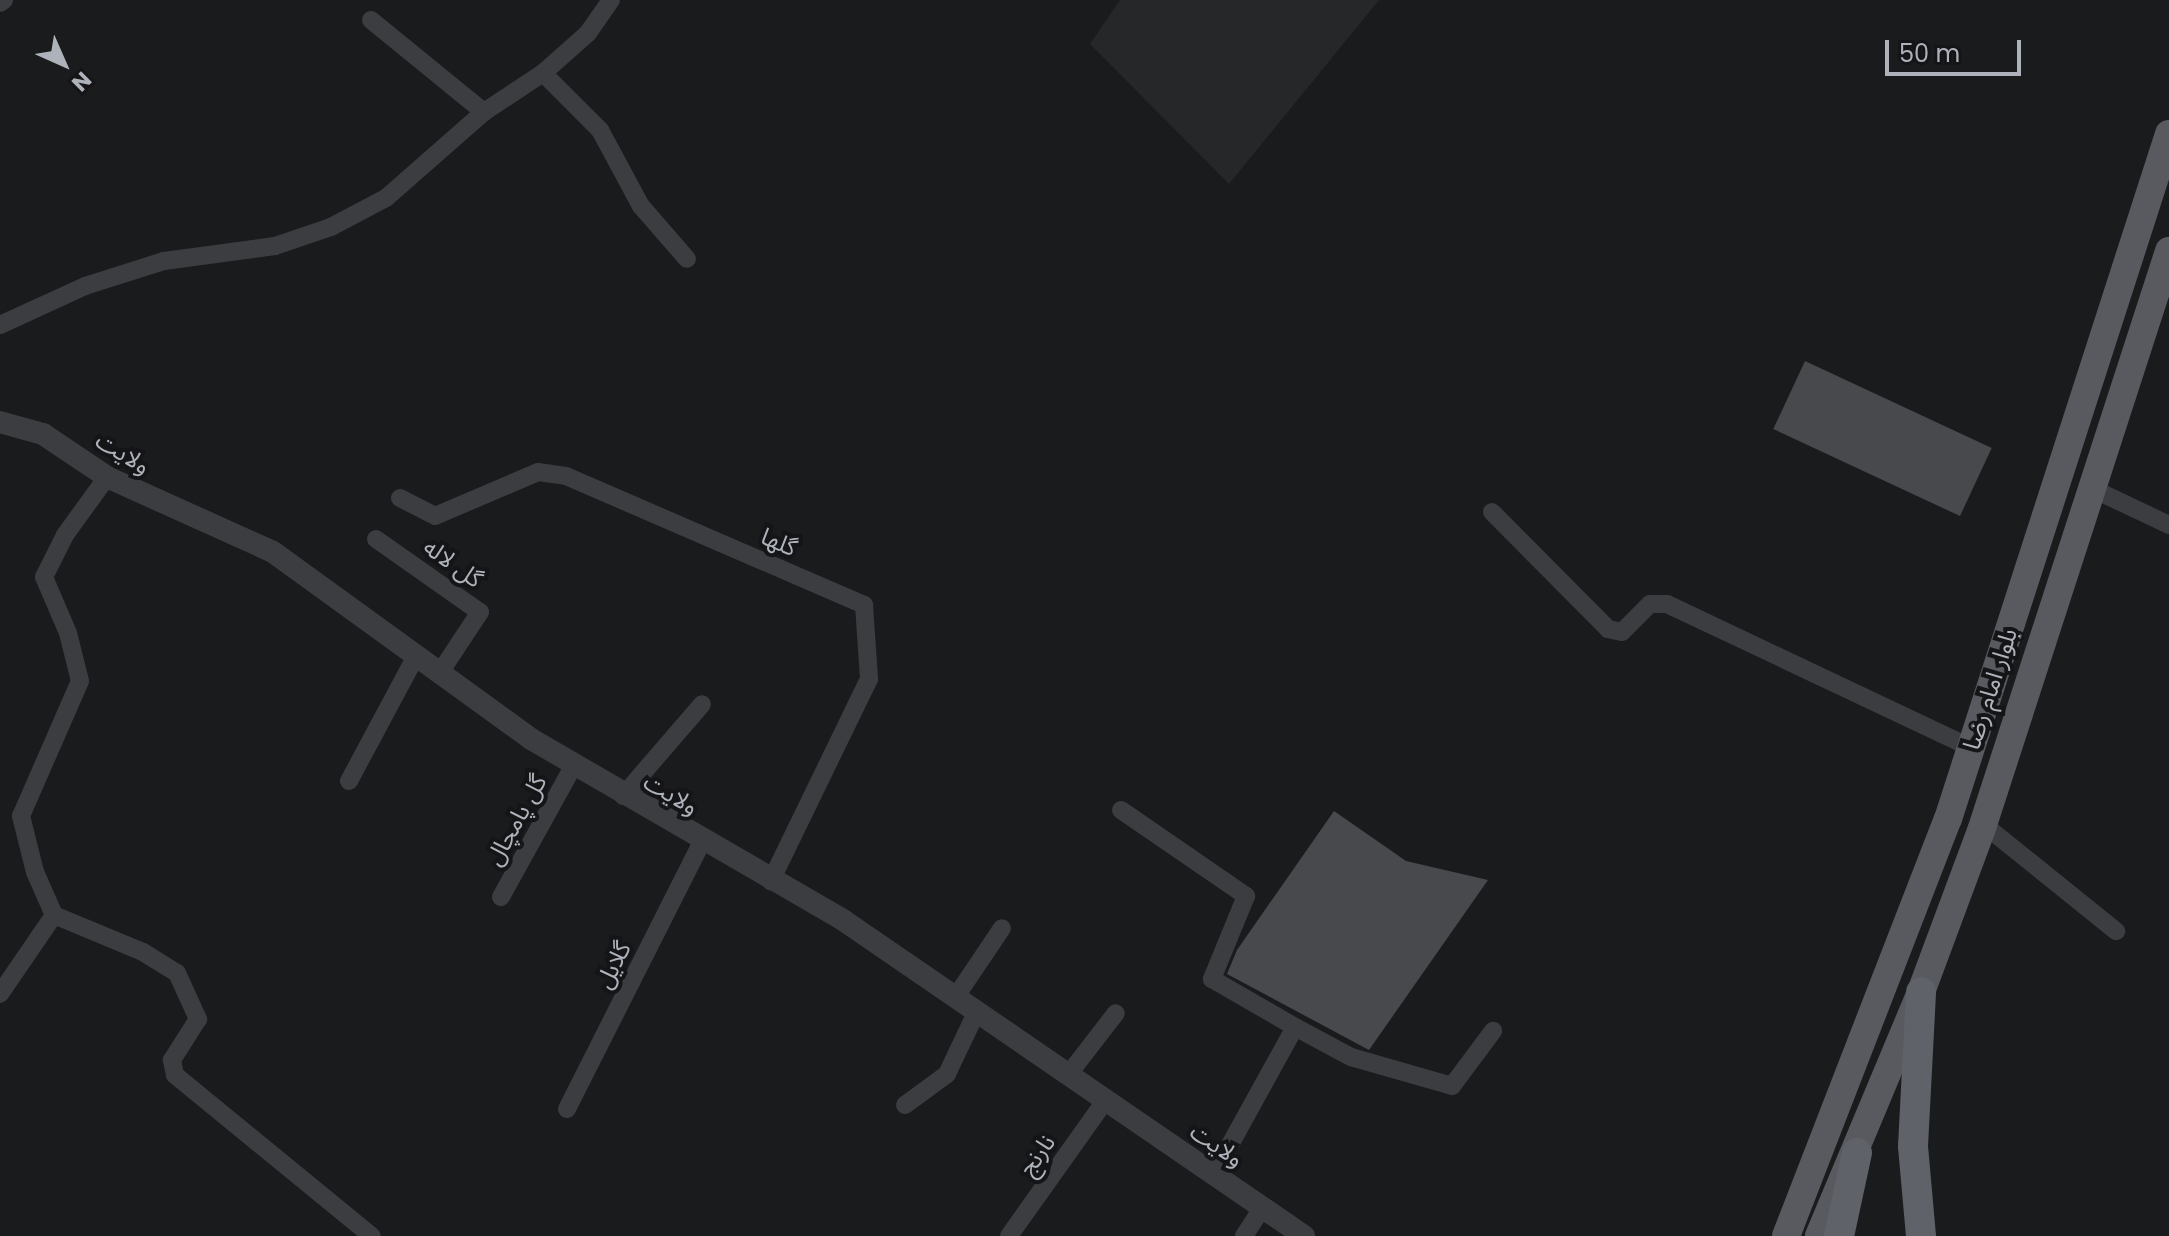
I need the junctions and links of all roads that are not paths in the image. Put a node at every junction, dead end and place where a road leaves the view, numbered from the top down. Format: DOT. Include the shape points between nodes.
graph roads {
  1 [pos="611,0"];
  2 [pos="371,20"];
  3 [pos="543,73"];
  4 [pos="484,112"];
  5 [pos="2169,134"];
  6 [pos="2168,258"];
  7 [pos="687,259"];
  8 [pos="0,325"];
  9 [pos="0,422"];
  10 [pos="107,477"];
  11 [pos="2093,489"];
  12 [pos="400,498"];
  13 [pos="1492,512"];
  14 [pos="2169,525"];
  15 [pos="376,539"];
  16 [pos="415,658"];
  17 [pos="439,674"];
  18 [pos="702,704"];
  19 [pos="1971,748"];
  20 [pos="574,765"];
  21 [pos="349,781"];
  22 [pos="623,796"];
  23 [pos="1121,810"];
  24 [pos="1983,824"];
  25 [pos="702,842"];
  26 [pos="771,881"];
  27 [pos="501,897"];
  28 [pos="54,915"];
  29 [pos="1002,928"];
  30 [pos="2116,931"];
  31 [pos="1921,992"];
  32 [pos="0,994"];
  33 [pos="955,998"];
  34 [pos="976,1013"];
  35 [pos="1116,1013"];
  36 [pos="1295,1027"];
  37 [pos="1493,1031"];
  38 [pos="1068,1075"];
  39 [pos="1105,1101"];
  40 [pos="905,1105"];
  41 [pos="567,1109"];
  42 [pos="1857,1153"];
  43 [pos="1214,1174"];
  44 [pos="1263,1207"];
  45 [pos="372,1236"];
  46 [pos="1009,1236"];
  47 [pos="1244,1236"];
  48 [pos="1304,1236"];
  49 [pos="1786,1236"];
  50 [pos="1819,1236"];
  51 [pos="1839,1236"];
  52 [pos="1921,1236"];
  1 -- 3 [label="street" via="588,33"];
  2 -- 4 [label="street"];
  3 -- 4 [label="street"];
  3 -- 7 [label="street" via="600,130 641,206"];
  4 -- 8 [label="street" via="386,198 331,227 275,246 164,261 85,286"];
  5 -- 19 [label="main road, بلوار امام رضا"];
  6 -- 11 [label="main road, بلوار امام رضا"];
  9 -- 10 [label="street, ولایت" via="43,434"];
  10 -- 16 [label="street, ولایت" via="273,552"];
  10 -- 28 [label="street" via="65,535 44,577 68,633 80,681 21,816 35,872"];
  11 -- 14 [label="street"];
  11 -- 24 [label="main road, بلوار امام رضا"];
  12 -- 26 [label="street, گلها" via="435,516 538,472 566,476 864,605 869,679"];
  13 -- 19 [label="street" via="1608,629 1625,631 1650,604 1667,604"];
  15 -- 17 [label="street, گل لاله" via="480,612"];
  16 -- 17 [label="street, ولایت"];
  16 -- 21 [label="street"];
  17 -- 20 [label="street, ولایت"];
  18 -- 22 [label="street"];
  19 -- 49 [label="main road, بلوار امام رضا" via="1889,980"];
  20 -- 22 [label="street, ولایت"];
  20 -- 27 [label="street, گل پامچال"];
  22 -- 25 [label="street, ولایت"];
  23 -- 36 [label="street" via="1246,896 1212,979"];
  24 -- 30 [label="street"];
  24 -- 31 [label="main road, بلوار امام رضا"];
  25 -- 26 [label="street, ولایت"];
  25 -- 41 [label="street, گلایل"];
  26 -- 33 [label="street, ولایت" via="843,920"];
  28 -- 32 [label="street"];
  28 -- 45 [label="street" via="143,952 177,973 198,1019 172,1060 175,1075"];
  29 -- 33 [label="street"];
  31 -- 42 [label="main road, بلوار امام رضا"];
  31 -- 52 [label="highway" via="1913,1146"];
  33 -- 34 [label="street, ولایت"];
  34 -- 38 [label="street, ولایت"];
  34 -- 40 [label="street" via="947,1074"];
  35 -- 38 [label="street"];
  36 -- 37 [label="street" via="1351,1057 1452,1086"];
  36 -- 43 [label="street"];
  38 -- 39 [label="street, ولایت"];
  39 -- 43 [label="street, ولایت"];
  39 -- 46 [label="street, نارنج"];
  42 -- 50 [label="main road, بلوار امام رضا"];
  42 -- 51 [label="highway"];
  43 -- 44 [label="street, ولایت"];
  44 -- 47 [label="street"];
  44 -- 48 [label="street, ولایت"];
}
